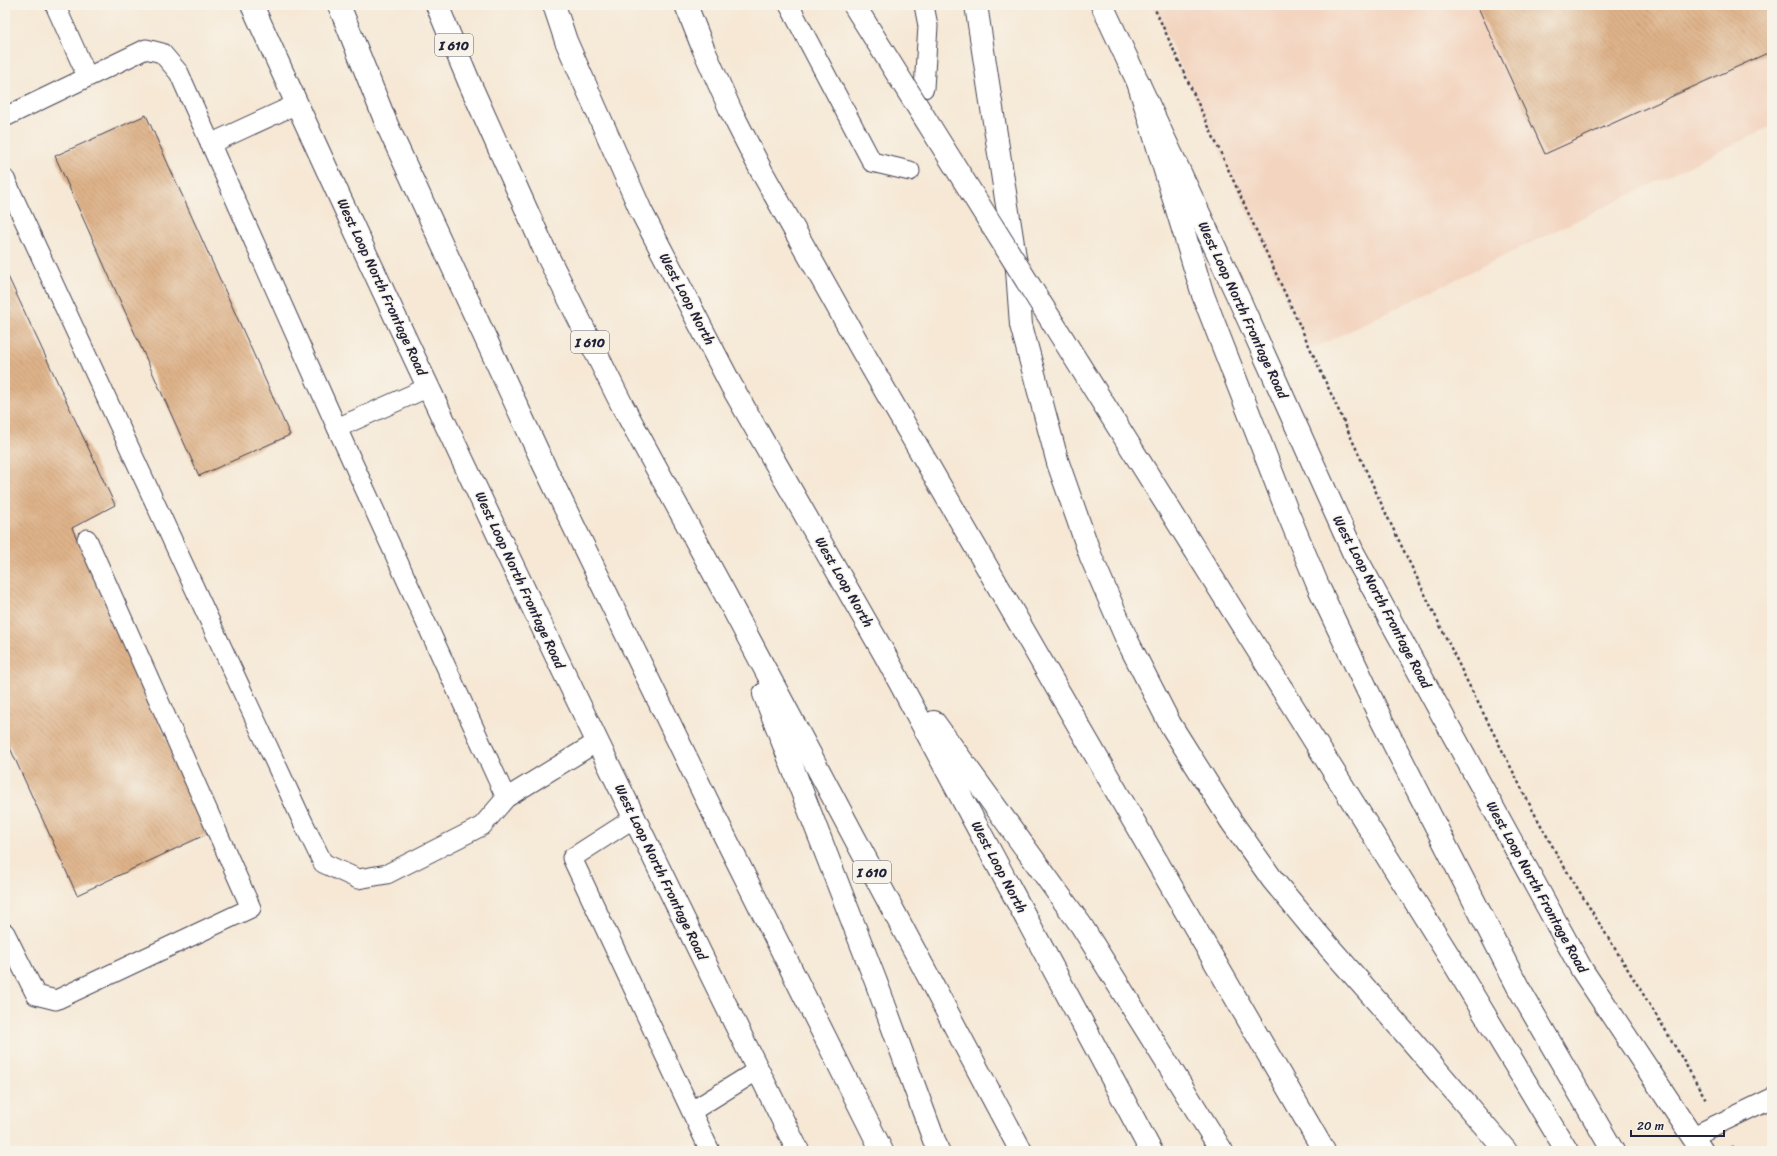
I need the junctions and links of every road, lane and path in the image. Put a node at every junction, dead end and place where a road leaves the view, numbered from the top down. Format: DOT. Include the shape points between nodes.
graph roads {
  1 [pos="55,5"];
  2 [pos="252,5"];
  3 [pos="339,5"];
  4 [pos="437,5"];
  5 [pos="554,5"];
  6 [pos="686,5"];
  7 [pos="788,5"];
  8 [pos="854,5"];
  9 [pos="924,5"];
  10 [pos="976,5"];
  11 [pos="1102,5"];
  12 [pos="1153,5"];
  13 [pos="87,76"];
  14 [pos="1138,82"];
  15 [pos="924,88"];
  16 [pos="297,104"];
  17 [pos="5,118"];
  18 [pos="210,144"];
  19 [pos="910,171"];
  20 [pos="5,179"];
  21 [pos="428,387"];
  22 [pos="337,428"];
  23 [pos="87,539"];
  24 [pos="724,592"];
  25 [pos="885,655"];
  26 [pos="597,742"];
  27 [pos="506,798"];
  28 [pos="634,818"];
  29 [pos="5,933"];
  30 [pos="758,1070"];
  31 [pos="1772,1098"];
  32 [pos="1707,1102"];
  33 [pos="692,1111"];
  34 [pos="1697,1144"];
  35 [pos="1733,1148"];
  36 [pos="710,1151"];
  37 [pos="798,1151"];
  38 [pos="882,1151"];
  39 [pos="938,1151"];
  40 [pos="1021,1151"];
  41 [pos="1151,1151"];
  42 [pos="1222,1151"];
  43 [pos="1324,1151"];
  44 [pos="1506,1151"];
  45 [pos="1567,1151"];
  46 [pos="1613,1151"];
  47 [pos="1735,1151"];
  1 -- 13 [label="lane"];
  2 -- 16 [label="main road, West Loop North Frontage Road"];
  3 -- 38 [label="main road" via="388,125 544,465 720,827"];
  4 -- 24 [label="main road, I 610" via="545,251 584,331"];
  5 -- 25 [label="main road, West Loop North" via="566,41 641,211 732,385"];
  6 -- 43 [label="main road" via="731,111 762,172"];
  7 -- 19 [label="lane" via="872,162"];
  8 -- 45 [label="main road, bridge" via="1456,967"];
  9 -- 15 [label="lane" via="928,26"];
  10 -- 44 [label="main road" via="1017,270 1021,324 1058,463 1091,557 1128,642 1170,724 1231,821 1272,878"];
  11 -- 14 [label="main road, West Loop North Frontage Road"];
  12 -- 32 [label="path" via="1387,516 1466,679 1560,860"];
  13 -- 17 [label="lane"];
  13 -- 18 [label="lane" via="146,49 162,53 178,74"];
  14 -- 34 [label="main road, West Loop North Frontage Road" via="1353,552 1582,970"];
  14 -- 46 [label="main road" via="1203,295 1319,588 1382,721 1518,987"];
  16 -- 18 [label="lane"];
  16 -- 21 [label="main road, West Loop North Frontage Road"];
  18 -- 22 [label="lane"];
  20 -- 27 [label="lane" via="323,863 358,879 387,874 482,826"];
  21 -- 22 [label="lane"];
  21 -- 26 [label="main road, West Loop North Frontage Road"];
  22 -- 27 [label="lane"];
  23 -- 29 [label="lane" via="251,908 56,1000 36,995"];
  24 -- 39 [label="main road" via="840,888"];
  24 -- 40 [label="main road, I 610"];
  25 -- 41 [label="main road, West Loop North"];
  25 -- 42 [label="main road" via="1081,925"];
  26 -- 27 [label="lane"];
  26 -- 28 [label="main road, West Loop North Frontage Road"];
  28 -- 30 [label="main road, West Loop North Frontage Road"];
  28 -- 33 [label="lane" via="572,858"];
  30 -- 33 [label="lane"];
  30 -- 37 [label="main road, West Loop North Frontage Road"];
  31 -- 34 [label="lane"];
  33 -- 36 [label="lane"];
  35 -- 47 [label="path"];
}
